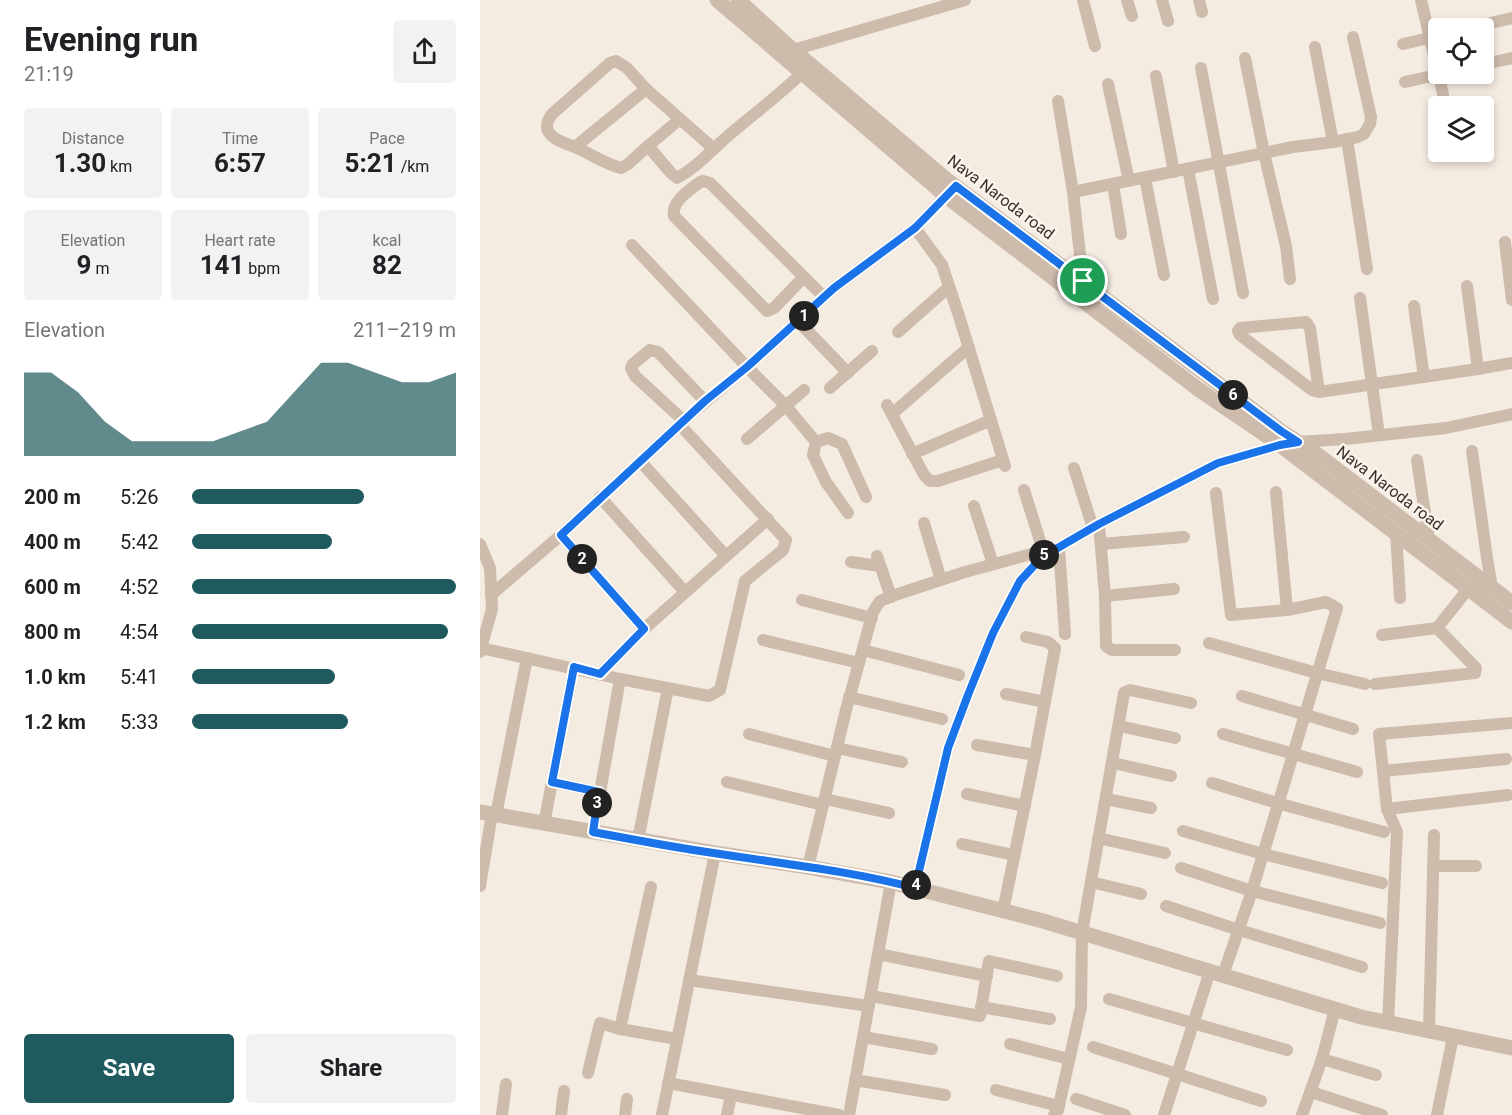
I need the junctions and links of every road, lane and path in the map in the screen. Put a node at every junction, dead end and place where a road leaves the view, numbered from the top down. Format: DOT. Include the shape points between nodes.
graph roads {
  1 [pos="717,0"];
  2 [pos="965,0"];
  3 [pos="1083,0"];
  4 [pos="1127,0"];
  5 [pos="1161,0"];
  6 [pos="1421,0"];
  7 [pos="744,2"];
  8 [pos="1132,16"];
  9 [pos="1512,18"];
  10 [pos="1428,20"];
  11 [pos="1168,21"];
  12 [pos="1494,22"];
  13 [pos="1353,37"];
  14 [pos="1428,38"];
  15 [pos="1403,44"];
  16 [pos="1095,46"];
  17 [pos="1315,47"];
  18 [pos="788,54"];
  19 [pos="1245,57"];
  20 [pos="1512,58"];
  21 [pos="1494,62"];
  22 [pos="1201,68"];
  23 [pos="801,73"];
  24 [pos="1156,76"];
  25 [pos="1428,77"];
  26 [pos="1405,82"];
  27 [pos="1108,84"];
  28 [pos="1442,84"];
  29 [pos="646,88"];
  30 [pos="1443,94"];
  31 [pos="1058,101"];
  32 [pos="680,119"];
  33 [pos="1347,139"];
  34 [pos="1333,142"];
  35 [pos="648,146"];
  36 [pos="575,147"];
  37 [pos="714,149"];
  38 [pos="1264,153"];
  39 [pos="1218,163"];
  40 [pos="1188,169"];
  41 [pos="1174,172"];
  42 [pos="1145,178"];
  43 [pos="1129,181"];
  44 [pos="1113,184"];
  45 [pos="951,191"];
  46 [pos="1073,192"];
  47 [pos="915,228"];
  48 [pos="1121,234"];
  49 [pos="1505,242"];
  50 [pos="632,245"];
  51 [pos="1366,269"];
  52 [pos="1164,275"];
  53 [pos="803,278"];
  54 [pos="1290,279"];
  55 [pos="1083,281"];
  56 [pos="1467,286"];
  57 [pos="949,287"];
  58 [pos="1243,293"];
  59 [pos="824,297"];
  60 [pos="1360,298"];
  61 [pos="1213,299"];
  62 [pos="1512,300"];
  63 [pos="1414,306"];
  64 [pos="798,321"];
  65 [pos="897,332"];
  66 [pos="969,346"];
  67 [pos="872,351"];
  68 [pos="1512,363"];
  69 [pos="747,367"];
  70 [pos="1478,369"];
  71 [pos="848,373"];
  72 [pos="1424,377"];
  73 [pos="1372,385"];
  74 [pos="830,388"];
  75 [pos="804,390"];
  76 [pos="1318,392"];
  77 [pos="705,401"];
  78 [pos="785,405"];
  79 [pos="1512,414"];
  80 [pos="991,420"];
  81 [pos="682,423"];
  82 [pos="1379,435"];
  83 [pos="747,439"];
  84 [pos="816,442"];
  85 [pos="1298,442"];
  86 [pos="1280,445"];
  87 [pos="1472,450"];
  88 [pos="912,454"];
  89 [pos="1417,460"];
  90 [pos="640,462"];
  91 [pos="1074,468"];
  92 [pos="1023,490"];
  93 [pos="1276,492"];
  94 [pos="1216,493"];
  95 [pos="600,497"];
  96 [pos="866,497"];
  97 [pos="974,506"];
  98 [pos="848,513"];
  99 [pos="768,519"];
  100 [pos="924,523"];
  101 [pos="1096,526"];
  102 [pos="1396,533"];
  103 [pos="561,535"];
  104 [pos="1184,537"];
  105 [pos="1429,540"];
  106 [pos="480,544"];
  107 [pos="1101,544"];
  108 [pos="1059,547"];
  109 [pos="726,556"];
  110 [pos="851,562"];
  111 [pos="993,564"];
  112 [pos="941,580"];
  113 [pos="1492,588"];
  114 [pos="1174,589"];
  115 [pos="1468,589"];
  116 [pos="685,592"];
  117 [pos="491,595"];
  118 [pos="1105,596"];
  119 [pos="891,597"];
  120 [pos="1400,598"];
  121 [pos="802,600"];
  122 [pos="1512,603"];
  123 [pos="1287,610"];
  124 [pos="872,618"];
  125 [pos="1512,622"];
  126 [pos="1437,628"];
  127 [pos="644,629"];
  128 [pos="1065,634"];
  129 [pos="1382,635"];
  130 [pos="1026,637"];
  131 [pos="763,640"];
  132 [pos="1209,643"];
  133 [pos="481,650"];
  134 [pos="862,650"];
  135 [pos="1175,650"];
  136 [pos="527,658"];
  137 [pos="859,663"];
  138 [pos="574,667"];
  139 [pos="1317,673"];
  140 [pos="600,674"];
  141 [pos="959,675"];
  142 [pos="620,679"];
  143 [pos="668,688"];
  144 [pos="1006,694"];
  145 [pos="1242,696"];
  146 [pos="849,697"];
  147 [pos="1045,702"];
  148 [pos="1191,703"];
  149 [pos="1304,715"];
  150 [pos="942,719"];
  151 [pos="1512,723"];
  152 [pos="1119,726"];
  153 [pos="1353,729"];
  154 [pos="749,734"];
  155 [pos="1222,734"];
  156 [pos="1175,738"];
  157 [pos="977,744"];
  158 [pos="836,752"];
  159 [pos="1035,755"];
  160 [pos="1293,755"];
  161 [pos="1506,759"];
  162 [pos="902,762"];
  163 [pos="1113,763"];
  164 [pos="1383,771"];
  165 [pos="1357,772"];
  166 [pos="1171,776"];
  167 [pos="552,782"];
  168 [pos="727,783"];
  169 [pos="1212,783"];
  170 [pos="599,792"];
  171 [pos="967,794"];
  172 [pos="1508,795"];
  173 [pos="1106,799"];
  174 [pos="824,802"];
  175 [pos="1277,803"];
  176 [pos="1025,806"];
  177 [pos="1151,808"];
  178 [pos="1387,809"];
  179 [pos="489,813"];
  180 [pos="889,813"];
  181 [pos="544,824"];
  182 [pos="1183,831"];
  183 [pos="593,832"];
  184 [pos="1384,832"];
  185 [pos="1434,835"];
  186 [pos="1098,838"];
  187 [pos="638,840"];
  188 [pos="962,844"];
  189 [pos="1165,853"];
  190 [pos="716,854"];
  191 [pos="1263,854"];
  192 [pos="1014,855"];
  193 [pos="1434,866"];
  194 [pos="1476,866"];
  195 [pos="808,867"];
  196 [pos="1181,868"];
  197 [pos="891,882"];
  198 [pos="1091,882"];
  199 [pos="1382,883"];
  200 [pos="480,886"];
  201 [pos="651,887"];
  202 [pos="915,888"];
  203 [pos="1252,891"];
  204 [pos="1141,894"];
  205 [pos="1166,906"];
  206 [pos="1003,911"];
  207 [pos="1380,923"];
  208 [pos="1239,930"];
  209 [pos="1082,933"];
  210 [pos="878,954"];
  211 [pos="1362,967"];
  212 [pos="1216,973"];
  213 [pos="987,975"];
  214 [pos="1057,976"];
  215 [pos="689,980"];
  216 [pos="1109,999"];
  217 [pos="870,1001"];
  218 [pos="981,1006"];
  219 [pos="1335,1009"];
  220 [pos="1050,1019"];
  221 [pos="1194,1023"];
  222 [pos="1388,1023"];
  223 [pos="620,1029"];
  224 [pos="1429,1030"];
  225 [pos="863,1037"];
  226 [pos="1453,1037"];
  227 [pos="677,1038"];
  228 [pos="1010,1044"];
  229 [pos="1093,1047"];
  230 [pos="1512,1048"];
  231 [pos="932,1049"];
  232 [pos="1287,1050"];
  233 [pos="1069,1059"];
  234 [pos="1322,1059"];
  235 [pos="588,1072"];
  236 [pos="1177,1075"];
  237 [pos="1376,1075"];
  238 [pos="855,1080"];
  239 [pos="668,1083"];
  240 [pos="506,1084"];
  241 [pos="996,1090"];
  242 [pos="564,1091"];
  243 [pos="1311,1092"];
  244 [pos="731,1095"];
  245 [pos="945,1095"];
  246 [pos="627,1099"];
  247 [pos="1077,1099"];
  248 [pos="1261,1101"];
  249 [pos="1056,1110"];
  250 [pos="787,1111"];
  251 [pos="502,1115"];
  252 [pos="561,1115"];
  253 [pos="625,1115"];
  254 [pos="662,1115"];
  255 [pos="727,1115"];
  256 [pos="839,1115"];
  257 [pos="849,1115"];
  258 [pos="1125,1115"];
  259 [pos="1164,1115"];
  260 [pos="1302,1115"];
  261 [pos="1382,1115"];
  262 [pos="1437,1115"];
  1 -- 18 [label="street, Nava Naroda road"];
  2 -- 18 [label="street"];
  3 -- 16 [label="street"];
  4 -- 8 [label="street"];
  5 -- 11 [label="street"];
  6 -- 10 [label="street"];
  7 -- 18 [label="street, Nava Naroda road"];
  9 -- 12 [label="street"];
  13 -- 33 [label="street" via="1371,117 1364,134"];
  14 -- 15 [label="street"];
  17 -- 34 [label="street"];
  18 -- 23 [label="street, Nava Naroda road"];
  18 -- 45 [label="street, Nava Naroda road"];
  19 -- 38 [label="street"];
  20 -- 21 [label="street"];
  22 -- 39 [label="street"];
  23 -- 37 [label="street"];
  23 -- 45 [label="street, Nava Naroda road"];
  24 -- 41 [label="street"];
  25 -- 26 [label="street"];
  27 -- 43 [label="street"];
  28 -- 30 [label="street"];
  29 -- 32 [label="street"];
  29 -- 36 [label="street"];
  29 -- 36 [label="street" via="622,63 610,63 548,119 549,134"];
  31 -- 46 [label="street"];
  32 -- 35 [label="street"];
  32 -- 37 [label="street"];
  33 -- 34 [label="street"];
  33 -- 51 [label="street"];
  34 -- 38 [label="street"];
  35 -- 36 [label="street" via="621,168"];
  35 -- 37 [label="street" via="677,178"];
  38 -- 39 [label="street"];
  38 -- 54 [label="street"];
  39 -- 40 [label="street"];
  39 -- 58 [label="street"];
  40 -- 41 [label="street"];
  40 -- 61 [label="street"];
  41 -- 42 [label="street"];
  42 -- 43 [label="street"];
  42 -- 52 [label="street"];
  43 -- 44 [label="street"];
  44 -- 46 [label="street"];
  44 -- 48 [label="street"];
  45 -- 47 [label="street"];
  45 -- 55 [label="street, Nava Naroda road"];
  45 -- 86 [label="street" via="1198,389"];
  46 -- 55 [label="street"];
  47 -- 57 [label="street" via="942,265"];
  47 -- 59 [label="street"];
  49 -- 62 [label="street"];
  50 -- 69 [label="street"];
  53 -- 53 [label="street" via="710,183 700,182 675,204 674,216 767,310 774,308"];
  53 -- 59 [label="street"];
  55 -- 85 [label="street, Nava Naroda road"];
  56 -- 70 [label="street"];
  57 -- 65 [label="street"];
  57 -- 66 [label="street"];
  59 -- 64 [label="street"];
  60 -- 73 [label="street"];
  63 -- 72 [label="street"];
  64 -- 69 [label="street"];
  64 -- 71 [label="street"];
  66 -- 80 [label="street"];
  66 -- 88 [label="street" via="890,410"];
  67 -- 71 [label="street"];
  68 -- 70 [label="street"];
  69 -- 77 [label="street"];
  69 -- 78 [label="street"];
  70 -- 72 [label="street"];
  71 -- 74 [label="street"];
  72 -- 73 [label="street"];
  73 -- 76 [label="street"];
  73 -- 82 [label="street"];
  75 -- 78 [label="street"];
  76 -- 76 [label="street" via="1240,335 1240,328 1306,321"];
  77 -- 81 [label="street"];
  77 -- 81 [label="street" via="658,352 650,350 633,364 635,376"];
  78 -- 83 [label="street"];
  78 -- 84 [label="street"];
  79 -- 82 [label="street" via="1446,428"];
  80 -- 88 [label="street"];
  80 -- 88 [label="street" via="1004,463 934,482 926,479"];
  81 -- 90 [label="street"];
  81 -- 99 [label="street"];
  82 -- 85 [label="street"];
  84 -- 96 [label="street" via="828,438 842,444"];
  84 -- 98 [label="street" via="813,455"];
  85 -- 86 [label="street"];
  85 -- 105 [label="street, Nava Naroda road"];
  86 -- 101 [label="street" via="1218,463"];
  86 -- 102 [label="street"];
  87 -- 113 [label="street"];
  89 -- 105 [label="street"];
  90 -- 95 [label="street"];
  90 -- 109 [label="street"];
  91 -- 101 [label="street"];
  92 -- 111 [label="street" via="1041,544 1035,553"];
  93 -- 123 [label="street"];
  94 -- 123 [label="street" via="1231,615"];
  95 -- 103 [label="street"];
  95 -- 116 [label="street"];
  97 -- 111 [label="street"];
  99 -- 109 [label="street"];
  99 -- 143 [label="street" via="786,540 783,550 745,581 720,690 709,696"];
  100 -- 112 [label="street"];
  101 -- 107 [label="street"];
  101 -- 108 [label="street"];
  102 -- 115 [label="street"];
  102 -- 120 [label="street"];
  103 -- 117 [label="street"];
  103 -- 127 [label="street"];
  104 -- 107 [label="street"];
  105 -- 113 [label="street, Nava Naroda road"];
  106 -- 117 [label="street" via="490,568"];
  107 -- 118 [label="street"];
  108 -- 128 [label="street"];
  108 -- 202 [label="street" via="1042,557 1020,581 993,633 948,748"];
  109 -- 116 [label="street"];
  110 -- 119 [label="street" via="878,561"];
  111 -- 112 [label="street"];
  112 -- 119 [label="street"];
  113 -- 122 [label="street, Nava Naroda road"];
  114 -- 118 [label="street"];
  115 -- 125 [label="street"];
  115 -- 126 [label="street"];
  116 -- 127 [label="street"];
  117 -- 133 [label="street" via="492,609"];
  118 -- 135 [label="street" via="1106,646 1112,651"];
  119 -- 124 [label="street" via="880,601"];
  121 -- 124 [label="street"];
  123 -- 139 [label="street" via="1326,602 1336,608"];
  124 -- 134 [label="street"];
  126 -- 129 [label="street"];
  126 -- 139 [label="street" via="1476,668 1475,673 1370,684"];
  127 -- 140 [label="street"];
  130 -- 147 [label="street" via="1048,642 1055,648"];
  131 -- 137 [label="street"];
  132 -- 139 [label="street"];
  133 -- 136 [label="street"];
  134 -- 137 [label="street"];
  134 -- 141 [label="street"];
  136 -- 138 [label="street"];
  136 -- 179 [label="street"];
  137 -- 146 [label="street"];
  138 -- 140 [label="street"];
  138 -- 167 [label="street"];
  139 -- 149 [label="street"];
  140 -- 142 [label="street"];
  142 -- 143 [label="street"];
  142 -- 170 [label="street"];
  143 -- 187 [label="street"];
  144 -- 147 [label="street"];
  145 -- 149 [label="street"];
  146 -- 150 [label="street"];
  146 -- 158 [label="street"];
  147 -- 159 [label="street"];
  148 -- 152 [label="street" via="1128,691 1124,693"];
  149 -- 153 [label="street"];
  149 -- 160 [label="street"];
  151 -- 164 [label="street" via="1379,734"];
  152 -- 156 [label="street"];
  152 -- 163 [label="street"];
  154 -- 158 [label="street"];
  155 -- 160 [label="street"];
  157 -- 159 [label="street"];
  158 -- 162 [label="street"];
  158 -- 174 [label="street"];
  159 -- 176 [label="street"];
  160 -- 165 [label="street"];
  160 -- 175 [label="street"];
  161 -- 164 [label="street"];
  163 -- 166 [label="street"];
  163 -- 173 [label="street"];
  164 -- 178 [label="street"];
  167 -- 170 [label="street"];
  167 -- 181 [label="street"];
  168 -- 174 [label="street"];
  169 -- 175 [label="street"];
  170 -- 183 [label="street"];
  171 -- 176 [label="street"];
  172 -- 178 [label="street"];
  173 -- 177 [label="street"];
  173 -- 186 [label="street"];
  174 -- 180 [label="street"];
  174 -- 195 [label="street"];
  175 -- 184 [label="street"];
  175 -- 191 [label="street"];
  176 -- 192 [label="street"];
  178 -- 222 [label="street" via="1397,832"];
  179 -- 181 [label="street"];
  179 -- 200 [label="street"];
  181 -- 183 [label="street"];
  182 -- 191 [label="street"];
  183 -- 187 [label="street"];
  185 -- 193 [label="street"];
  186 -- 189 [label="street"];
  186 -- 198 [label="street"];
  187 -- 190 [label="street"];
  188 -- 192 [label="street"];
  190 -- 195 [label="street"];
  190 -- 215 [label="street"];
  191 -- 199 [label="street"];
  191 -- 203 [label="street"];
  192 -- 206 [label="street"];
  193 -- 194 [label="street"];
  193 -- 224 [label="street"];
  195 -- 197 [label="street"];
  196 -- 203 [label="street"];
  197 -- 202 [label="street"];
  197 -- 210 [label="street"];
  198 -- 204 [label="street"];
  198 -- 209 [label="street"];
  201 -- 223 [label="street"];
  202 -- 206 [label="street"];
  203 -- 207 [label="street"];
  203 -- 208 [label="street"];
  205 -- 208 [label="street"];
  206 -- 209 [label="street"];
  208 -- 211 [label="street"];
  208 -- 212 [label="street"];
  209 -- 212 [label="street"];
  209 -- 233 [label="street" via="1081,1007"];
  210 -- 213 [label="street"];
  210 -- 217 [label="street"];
  212 -- 219 [label="street"];
  212 -- 221 [label="street"];
  213 -- 214 [label="street" via="989,961"];
  213 -- 218 [label="street"];
  215 -- 217 [label="street"];
  215 -- 227 [label="street"];
  216 -- 221 [label="street"];
  217 -- 218 [label="street" via="980,1016"];
  217 -- 225 [label="street"];
  218 -- 220 [label="street"];
  219 -- 222 [label="street"];
  219 -- 234 [label="street"];
  221 -- 232 [label="street"];
  221 -- 236 [label="street"];
  222 -- 224 [label="street"];
  223 -- 227 [label="street"];
  223 -- 235 [label="street" via="600,1023"];
  224 -- 226 [label="street"];
  225 -- 231 [label="street"];
  225 -- 238 [label="street"];
  226 -- 230 [label="street"];
  226 -- 262 [label="street"];
  227 -- 239 [label="street"];
  228 -- 233 [label="street"];
  229 -- 236 [label="street"];
  233 -- 249 [label="street"];
  234 -- 237 [label="street"];
  234 -- 243 [label="street"];
  236 -- 248 [label="street"];
  236 -- 259 [label="street"];
  238 -- 245 [label="street"];
  238 -- 257 [label="street"];
  239 -- 244 [label="street"];
  239 -- 254 [label="street"];
  240 -- 251 [label="street"];
  241 -- 249 [label="street"];
  242 -- 252 [label="street"];
  243 -- 260 [label="street"];
  243 -- 261 [label="street"];
  244 -- 250 [label="street"];
  244 -- 255 [label="street"];
  246 -- 253 [label="street"];
  247 -- 258 [label="street"];
  250 -- 256 [label="street"];
}
